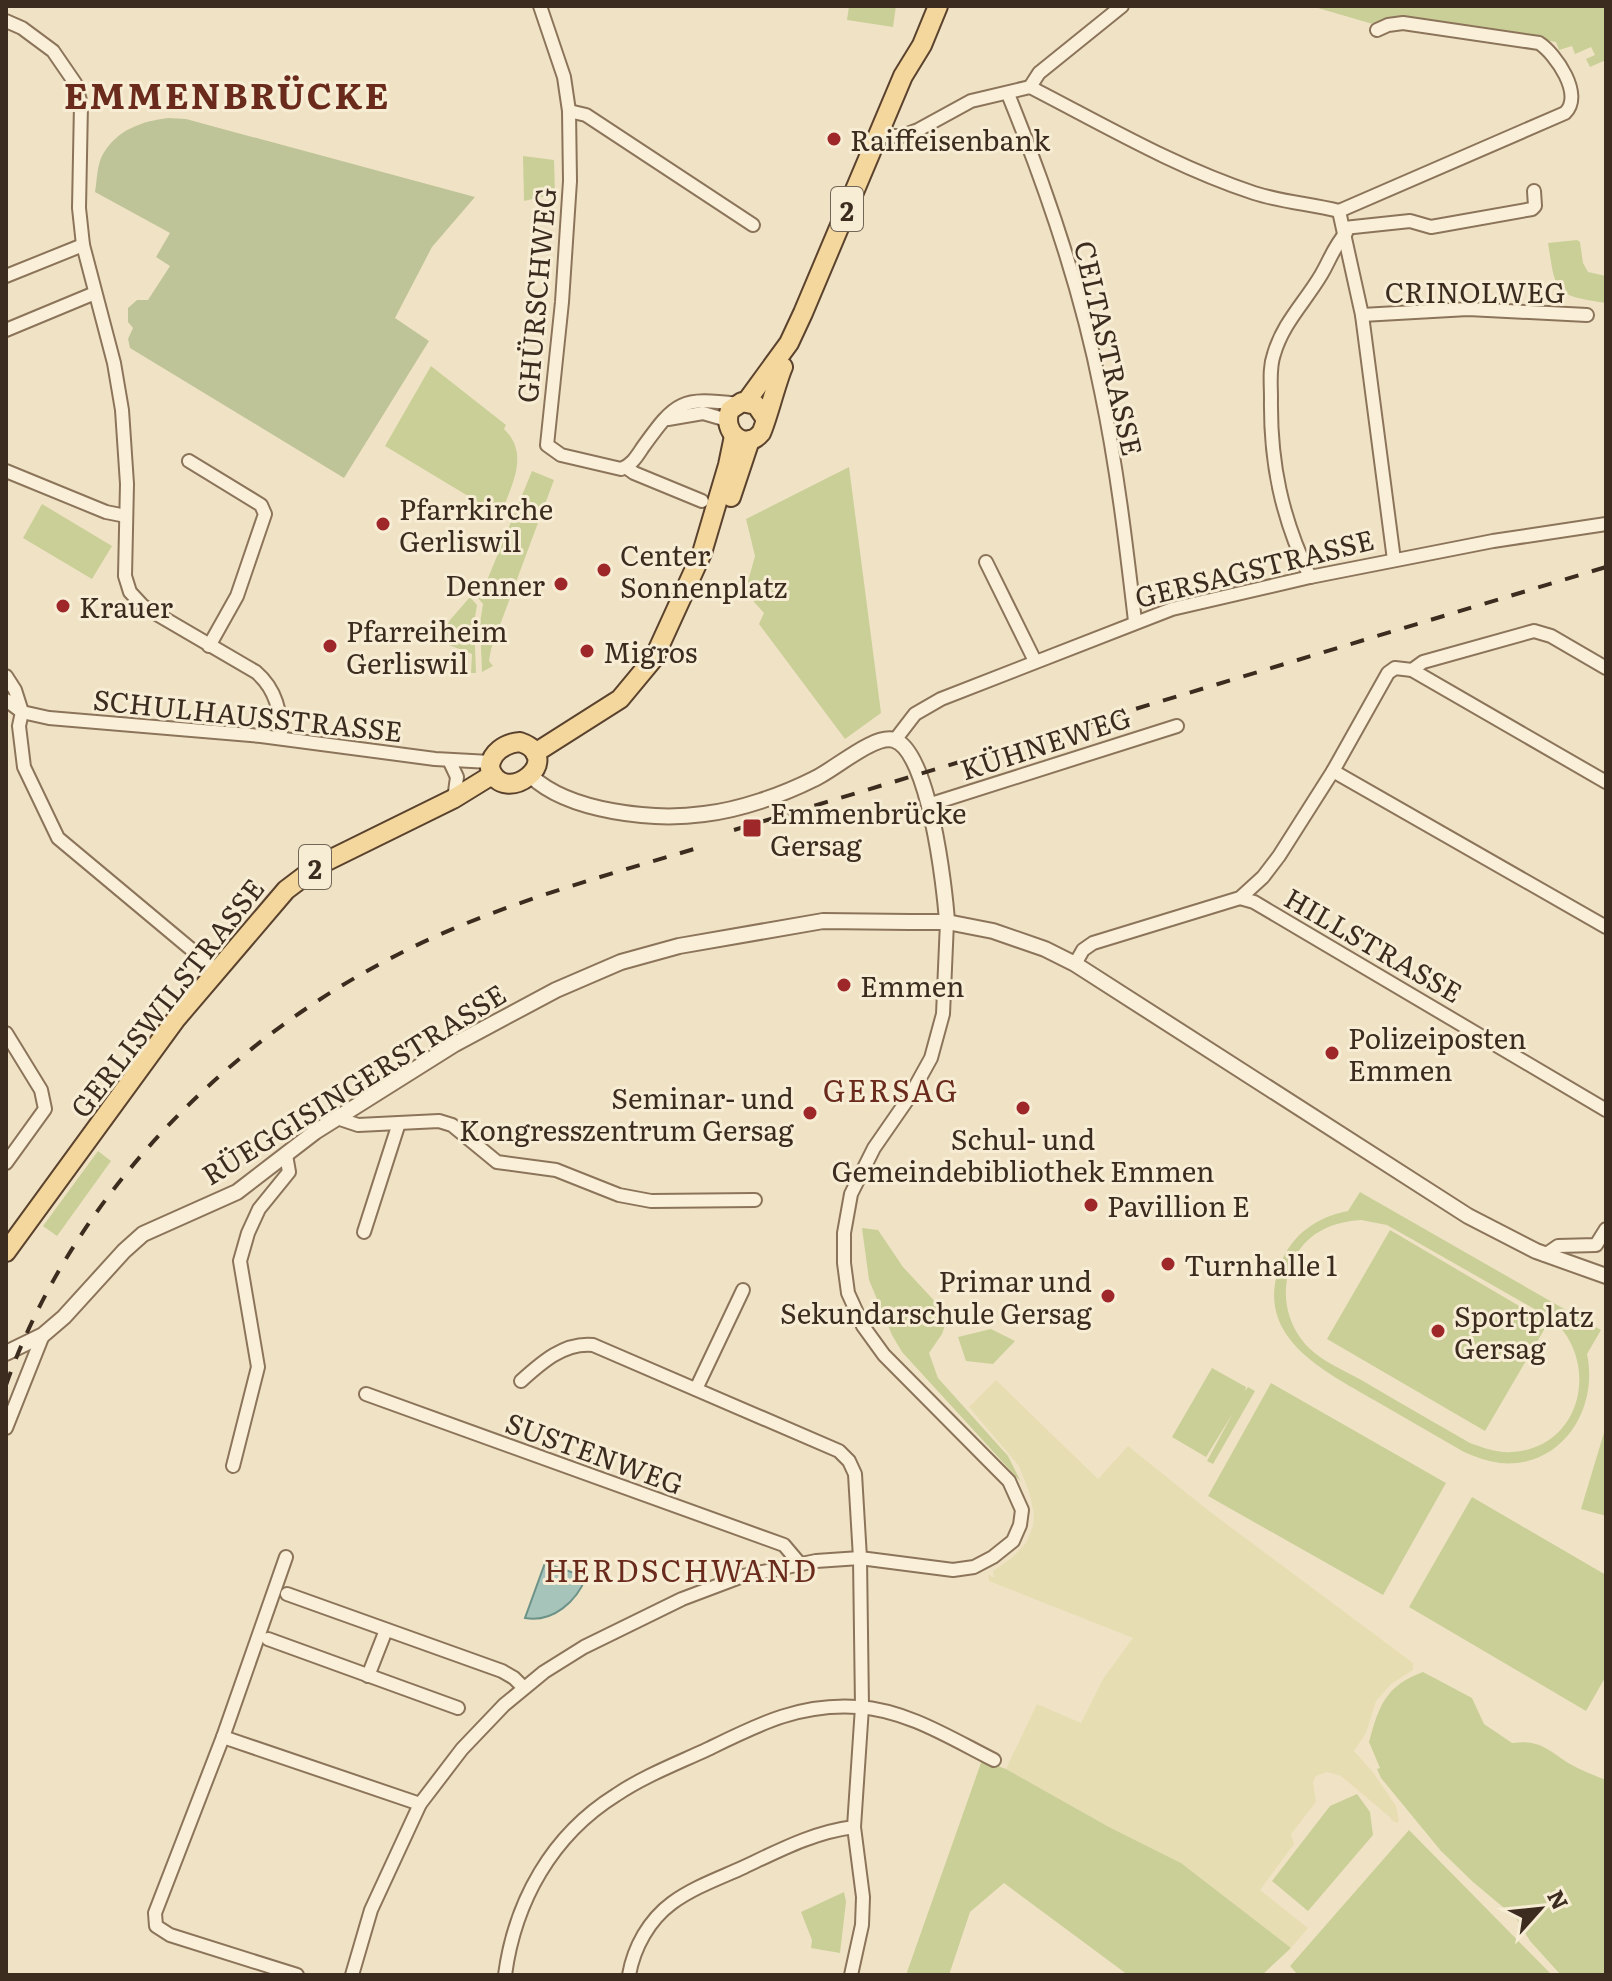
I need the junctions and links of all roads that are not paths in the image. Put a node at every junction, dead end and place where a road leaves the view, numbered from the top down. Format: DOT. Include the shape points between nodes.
graph roads {
  1 [pos="540,6"];
  2 [pos="923,6"];
  3 [pos="938,6"];
  4 [pos="1122,6"];
  5 [pos="6,21"];
  6 [pos="1377,30"];
  7 [pos="903,76"];
  8 [pos="1030,87"];
  9 [pos="1008,94"];
  10 [pos="569,111"];
  11 [pos="878,136"];
  12 [pos="1534,191"];
  13 [pos="1339,211"];
  14 [pos="753,225"];
  15 [pos="1345,230"];
  16 [pos="83,245"];
  17 [pos="6,276"];
  18 [pos="95,293"];
  19 [pos="1362,315"];
  20 [pos="1587,315"];
  21 [pos="6,330"];
  22 [pos="789,343"];
  23 [pos="765,418"];
  24 [pos="665,419"];
  25 [pos="739,420"];
  26 [pos="189,461"];
  27 [pos="627,468"];
  28 [pos="6,471"];
  29 [pos="702,501"];
  30 [pos="126,516"];
  31 [pos="1606,524"];
  32 [pos="1394,560"];
  33 [pos="986,562"];
  34 [pos="1310,577"];
  35 [pos="1135,621"];
  36 [pos="209,646"];
  37 [pos="1035,661"];
  38 [pos="1606,668"];
  39 [pos="1412,670"];
  40 [pos="6,676"];
  41 [pos="6,700"];
  42 [pos="22,712"];
  43 [pos="1177,726"];
  44 [pos="281,738"];
  45 [pos="895,740"];
  46 [pos="535,753"];
  47 [pos="449,760"];
  48 [pos="491,768"];
  49 [pos="1333,771"];
  50 [pos="531,776"];
  51 [pos="1606,782"];
  52 [pos="453,799"];
  53 [pos="928,805"];
  54 [pos="1240,898"];
  55 [pos="947,922"];
  56 [pos="1606,927"];
  57 [pos="1075,964"];
  58 [pos="216,970"];
  59 [pos="6,1033"];
  60 [pos="1606,1110"];
  61 [pos="337,1118"];
  62 [pos="399,1123"];
  63 [pos="286,1155"];
  64 [pos="6,1163"];
  65 [pos="755,1200"];
  66 [pos="1606,1229"];
  67 [pos="364,1232"];
  68 [pos="6,1252"];
  69 [pos="1545,1255"];
  70 [pos="1606,1276"];
  71 [pos="743,1290"];
  72 [pos="37,1339"];
  73 [pos="6,1353"];
  74 [pos="521,1381"];
  75 [pos="696,1389"];
  76 [pos="366,1394"];
  77 [pos="6,1428"];
  78 [pos="233,1466"];
  79 [pos="286,1557"];
  80 [pos="860,1558"];
  81 [pos="800,1564"];
  82 [pos="287,1594"];
  83 [pos="386,1630"];
  84 [pos="268,1639"];
  85 [pos="368,1676"];
  86 [pos="524,1688"];
  87 [pos="862,1707"];
  88 [pos="458,1708"];
  89 [pos="223,1737"];
  90 [pos="994,1760"];
  91 [pos="420,1804"];
  92 [pos="854,1827"];
  93 [pos="297,1975"];
  94 [pos="352,1975"];
  95 [pos="505,1975"];
  96 [pos="629,1975"];
  97 [pos="851,1975"];
  1 -- 10 [label="street, GHÜRSCHWEG" via="564,77"];
  2 -- 7 [label="main road, 2"];
  3 -- 7 [label="main road, 2"];
  4 -- 8 [label="street" via="1039,73"];
  5 -- 16 [label="street" via="53,51 75,83 81,104"];
  6 -- 13 [label="street" via="1403,23 1539,43 1557,59 1574,98 1565,113"];
  7 -- 11 [label="main road, 2"];
  8 -- 9 [label="street"];
  8 -- 13 [label="street" via="1158,155 1221,181"];
  9 -- 11 [label="street" via="971,101 910,133"];
  9 -- 35 [label="street, CELTASTRASSE" via="1046,188 1086,326 1116,480"];
  10 -- 14 [label="street" via="586,115"];
  10 -- 27 [label="street, GHÜRSCHWEG" via="568,226 547,445 561,455"];
  11 -- 22 [label="main road, 2"];
  12 -- 15 [label="street" via="1532,209 1431,227 1410,221"];
  13 -- 15 [label="street"];
  15 -- 19 [label="street"];
  15 -- 34 [label="street" via="1294,311 1271,368 1278,493 1292,541"];
  16 -- 17 [label="street"];
  16 -- 18 [label="street"];
  18 -- 21 [label="street"];
  18 -- 30 [label="street" via="122,410"];
  19 -- 20 [label="street, CRINOLWEG" via="1468,309"];
  19 -- 32 [label="street"];
  22 -- 23 [label="main road, 2"];
  22 -- 25 [label="main road, 2"];
  23 -- 25 [label="main road" via="756,405"];
  23 -- 25 [label="main road" via="763,431"];
  24 -- 25 [label="street" via="703,413"];
  24 -- 25 [label="street" via="696,399"];
  24 -- 27 [label="street"];
  25 -- 46 [label="main road, 2" via="702,553 663,642 620,699"];
  26 -- 36 [label="street" via="261,505 265,514 237,596"];
  27 -- 29 [label="street"];
  28 -- 30 [label="street"];
  30 -- 36 [label="street" via="125,576 130,592 143,606"];
  31 -- 32 [label="street, GERSAGSTRASSE"];
  32 -- 34 [label="street, GERSAGSTRASSE"];
  33 -- 37 [label="street"];
  34 -- 35 [label="street, GERSAGSTRASSE"];
  35 -- 37 [label="street, GERSAGSTRASSE"];
  36 -- 44 [label="street" via="267,682 276,699"];
  37 -- 45 [label="street, GERSAGSTRASSE" via="941,699 915,714"];
  38 -- 39 [label="street" via="1534,631 1423,662"];
  39 -- 49 [label="street" via="1395,668 1388,673"];
  39 -- 51 [label="street"];
  40 -- 42 [label="street"];
  41 -- 42 [label="street, SCHULHAUSSTRASSE"];
  42 -- 44 [label="street, SCHULHAUSSTRASSE"];
  42 -- 58 [label="street" via="24,767 58,838"];
  43 -- 53 [label="street, KÜHNEWEG"];
  44 -- 47 [label="street, SCHULHAUSSTRASSE"];
  45 -- 50 [label="street" via="873,743 812,781 705,814 603,808 564,797"];
  45 -- 53 [label="street" via="915,764"];
  46 -- 48 [label="main road" via="516,742 500,749"];
  46 -- 50 [label="main road" via="537,766"];
  47 -- 48 [label="street, SCHULHAUSSTRASSE"];
  47 -- 52 [label="street" via="457,777"];
  48 -- 50 [label="main road" via="496,779 510,783"];
  48 -- 52 [label="main road, GERLISWILSTRASSE / 2"];
  49 -- 54 [label="street" via="1279,856"];
  49 -- 56 [label="street"];
  52 -- 58 [label="main road, GERLISWILSTRASSE / 2" via="306,873 269,906"];
  53 -- 55 [label="street"];
  54 -- 57 [label="street" via="1093,943"];
  54 -- 60 [label="street, HILLSTRASSE" via="1267,909"];
  55 -- 57 [label="street, RÜEGGISINGERSTRASSE" via="1017,939"];
  55 -- 61 [label="street, RÜEGGISINGERSTRASSE" via="823,921 679,946 621,962 515,1010"];
  55 -- 80 [label="street" via="943,1014 931,1058 851,1194 844,1263 848,1293 863,1326 884,1355 1009,1481 1022,1510 1020,1525 1013,1541 974,1567 920,1568"];
  57 -- 69 [label="street, RÜEGGISINGERSTRASSE" via="1468,1216"];
  58 -- 68 [label="main road, GERLISWILSTRASSE / 2"];
  59 -- 64 [label="street" via="41,1090 45,1109"];
  61 -- 62 [label="street" via="358,1125"];
  61 -- 63 [label="street, RÜEGGISINGERSTRASSE"];
  62 -- 65 [label="street" via="452,1125 497,1162 556,1170 619,1195 651,1201"];
  62 -- 67 [label="street"];
  63 -- 72 [label="street, RÜEGGISINGERSTRASSE" via="237,1192 143,1234"];
  63 -- 78 [label="street" via="289,1172 259,1209 240,1261 258,1367"];
  66 -- 69 [label="street" via="1596,1245 1558,1246"];
  69 -- 70 [label="street, RÜEGGISINGERSTRASSE"];
  71 -- 75 [label="street"];
  72 -- 73 [label="street"];
  72 -- 77 [label="street"];
  74 -- 75 [label="street" via="552,1356 584,1344"];
  75 -- 80 [label="street" via="839,1451 849,1461 855,1474"];
  76 -- 81 [label="street, SUSTENWEG" via="784,1545"];
  79 -- 89 [label="street"];
  80 -- 81 [label="street"];
  80 -- 87 [label="street"];
  81 -- 86 [label="street" via="743,1576 682,1599 584,1647"];
  82 -- 83 [label="street"];
  83 -- 85 [label="street"];
  83 -- 86 [label="street" via="502,1671"];
  84 -- 85 [label="street"];
  85 -- 88 [label="street"];
  86 -- 91 [label="street" via="462,1749"];
  87 -- 90 [label="street" via="919,1722"];
  87 -- 92 [label="street"];
  87 -- 95 [label="street" via="831,1706 776,1717 600,1805 568,1834 528,1892"];
  89 -- 91 [label="street"];
  89 -- 93 [label="street" via="155,1913 156,1926"];
  91 -- 94 [label="street" via="371,1910"];
  92 -- 96 [label="street" via="815,1834 670,1904 646,1930"];
  92 -- 97 [label="street" via="863,1897"];
}
